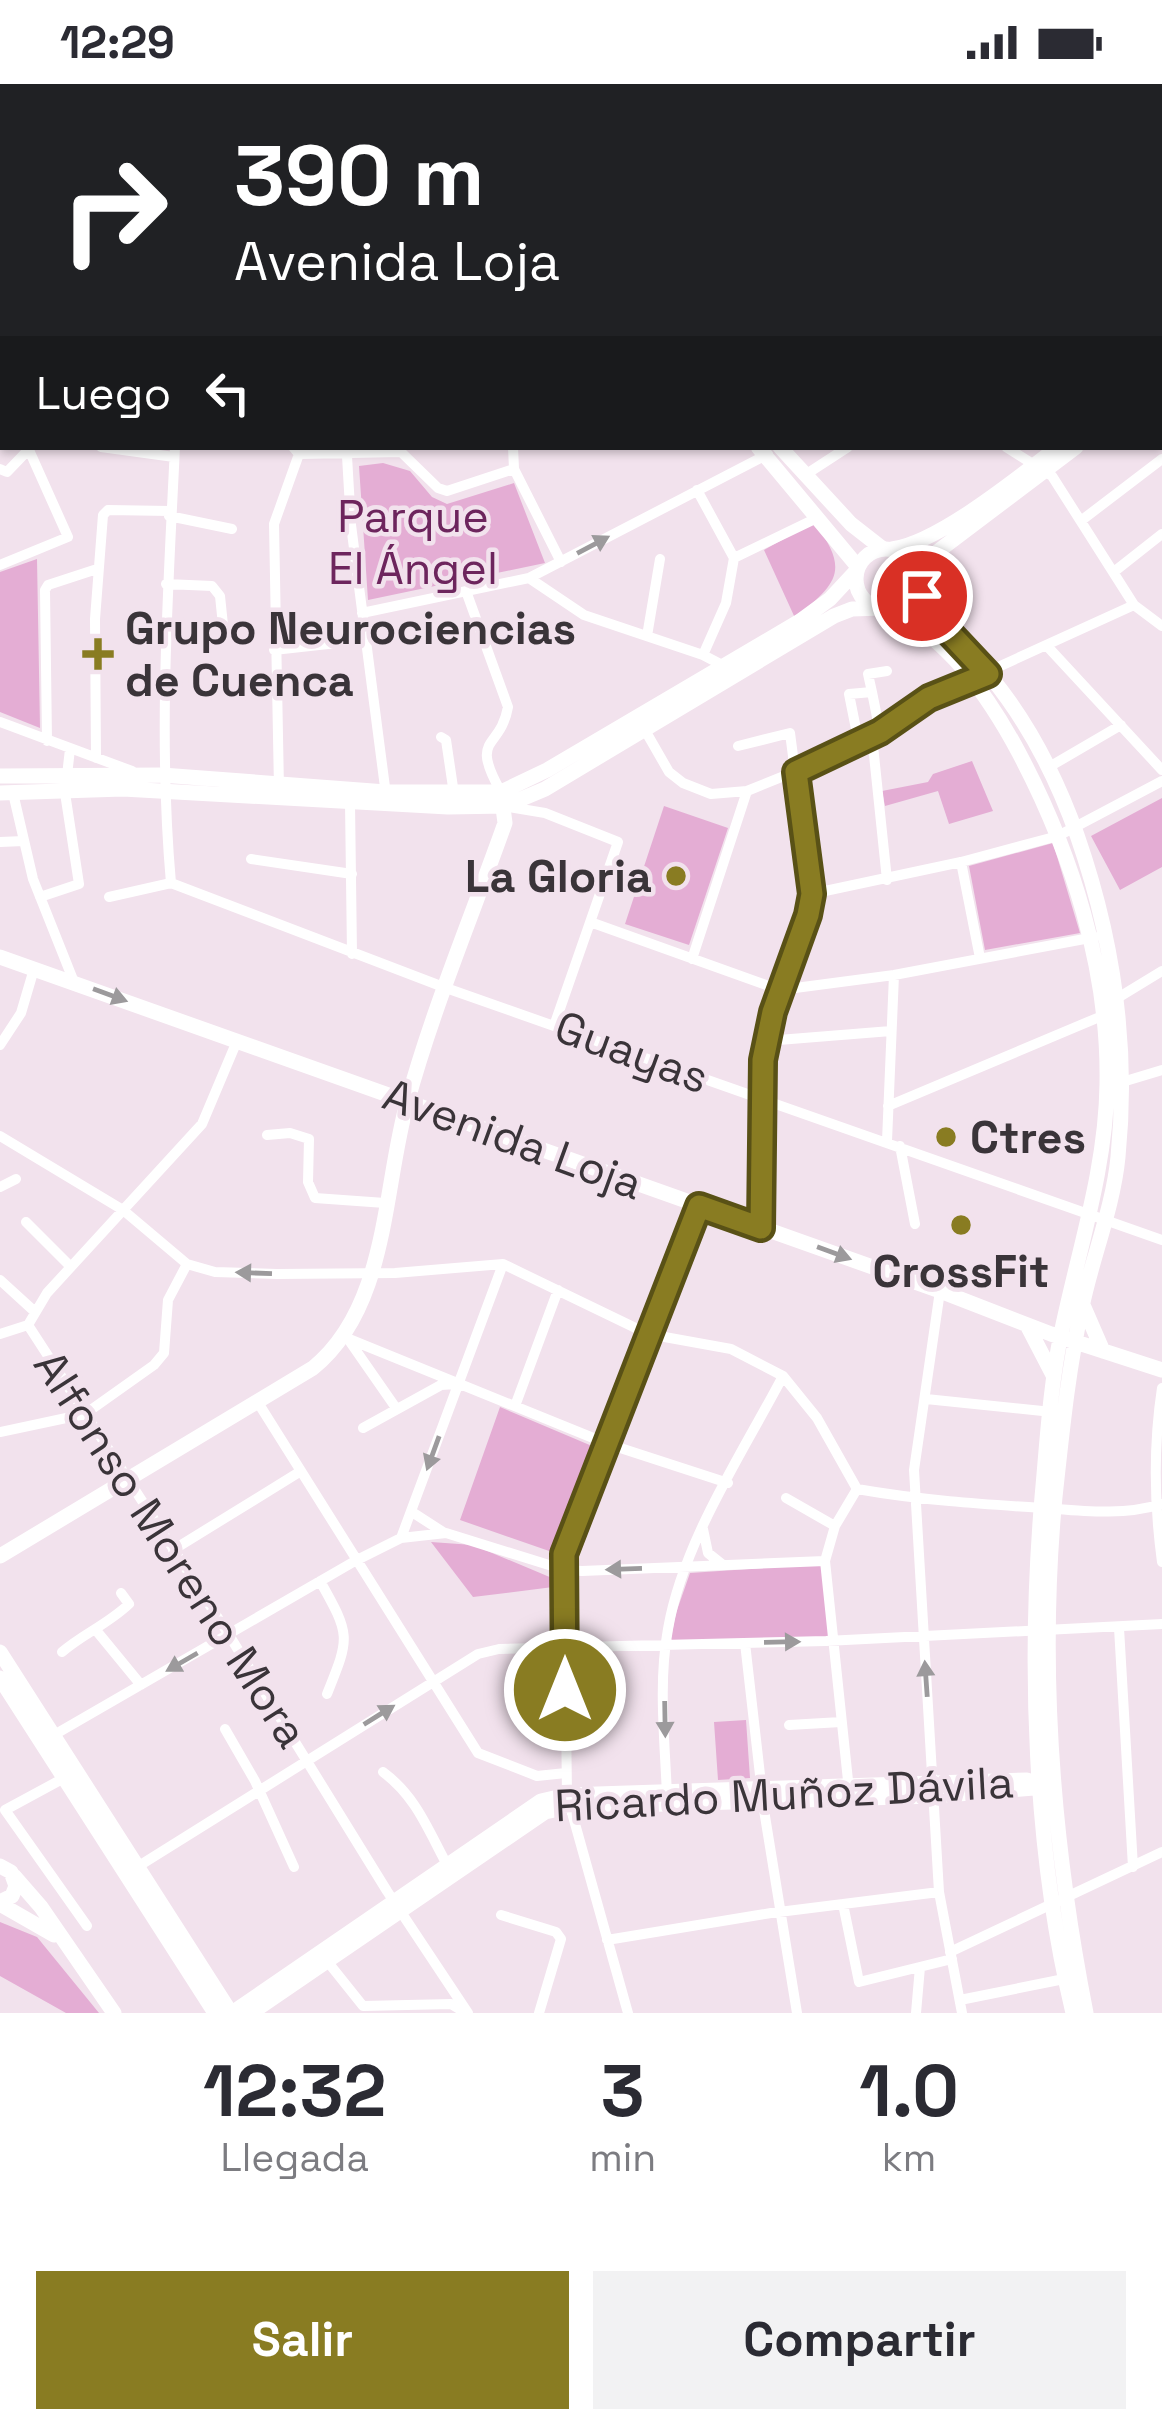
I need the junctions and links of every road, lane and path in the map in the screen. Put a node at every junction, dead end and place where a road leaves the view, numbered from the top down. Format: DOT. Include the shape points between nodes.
graph roads {
  1 [pos="28,450"];
  2 [pos="31,450"];
  3 [pos="402,450"];
  4 [pos="513,450"];
  5 [pos="768,450"];
  6 [pos="771,450"];
  7 [pos="771,450"];
  8 [pos="843,450"];
  9 [pos="1011,450"];
  10 [pos="1055,450"];
  11 [pos="1071,450"];
  12 [pos="296,451"];
  13 [pos="174,452"];
  14 [pos="347,455"];
  15 [pos="1162,459"];
  16 [pos="1040,467"];
  17 [pos="0,469"];
  18 [pos="514,469"];
  19 [pos="805,475"];
  20 [pos="697,490"];
  21 [pos="169,514"];
  22 [pos="819,517"];
  23 [pos="1082,520"];
  24 [pos="232,529"];
  25 [pos="1162,534"];
  26 [pos="888,549"];
  27 [pos="734,558"];
  28 [pos="660,559"];
  29 [pos="561,562"];
  30 [pos="0,565"];
  31 [pos="857,568"];
  32 [pos="98,569"];
  33 [pos="1114,571"];
  34 [pos="529,578"];
  35 [pos="915,583"];
  36 [pos="166,584"];
  37 [pos="466,591"];
  38 [pos="1134,605"];
  39 [pos="884,609"];
  40 [pos="362,613"];
  41 [pos="224,625"];
  42 [pos="1162,626"];
  43 [pos="647,636"];
  44 [pos="364,640"];
  45 [pos="1047,646"];
  46 [pos="274,650"];
  47 [pos="703,655"];
  48 [pos="887,671"];
  49 [pos="730,672"];
  50 [pos="981,677"];
  51 [pos="872,692"];
  52 [pos="0,722"];
  53 [pos="641,724"];
  54 [pos="1121,725"];
  55 [pos="876,734"];
  56 [pos="441,737"];
  57 [pos="47,741"];
  58 [pos="859,744"];
  59 [pos="738,746"];
  60 [pos="70,749"];
  61 [pos="96,758"];
  62 [pos="1048,767"];
  63 [pos="1162,770"];
  64 [pos="796,772"];
  65 [pos="65,774"];
  66 [pos="142,775"];
  67 [pos="0,776"];
  68 [pos="1162,782"];
  69 [pos="162,783"];
  70 [pos="545,789"];
  71 [pos="278,791"];
  72 [pos="747,791"];
  73 [pos="6,793"];
  74 [pos="65,794"];
  75 [pos="454,794"];
  76 [pos="386,798"];
  77 [pos="503,799"];
  78 [pos="350,803"];
  79 [pos="545,813"];
  80 [pos="1067,833"];
  81 [pos="24,841"];
  82 [pos="0,842"];
  83 [pos="251,859"];
  84 [pos="961,862"];
  85 [pos="352,874"];
  86 [pos="887,880"];
  87 [pos="170,883"];
  88 [pos="812,894"];
  89 [pos="40,897"];
  90 [pos="109,897"];
  91 [pos="593,923"];
  92 [pos="1097,937"];
  93 [pos="352,954"];
  94 [pos="0,957"];
  95 [pos="980,958"];
  96 [pos="692,959"];
  97 [pos="34,969"];
  98 [pos="1162,971"];
  99 [pos="894,975"];
  100 [pos="74,982"];
  101 [pos="446,988"];
  102 [pos="780,990"];
  103 [pos="1116,999"];
  104 [pos="1102,1016"];
  105 [pos="555,1023"];
  106 [pos="891,1031"];
  107 [pos="237,1041"];
  108 [pos="766,1041"];
  109 [pos="0,1045"];
  110 [pos="1162,1070"];
  111 [pos="1115,1084"];
  112 [pos="762,1098"];
  113 [pos="408,1101"];
  114 [pos="888,1106"];
  115 [pos="267,1135"];
  116 [pos="0,1136"];
  117 [pos="894,1143"];
  118 [pos="16,1179"];
  119 [pos="0,1187"];
  120 [pos="385,1203"];
  121 [pos="699,1206"];
  122 [pos="123,1210"];
  123 [pos="1097,1219"];
  124 [pos="26,1222"];
  125 [pos="915,1225"];
  126 [pos="761,1228"];
  127 [pos="1162,1240"];
  128 [pos="187,1264"];
  129 [pos="503,1264"];
  130 [pos="71,1267"];
  131 [pos="371,1273"];
  132 [pos="0,1280"];
  133 [pos="558,1290"];
  134 [pos="940,1291"];
  135 [pos="1076,1299"];
  136 [pos="34,1311"];
  137 [pos="1027,1324"];
  138 [pos="28,1325"];
  139 [pos="0,1334"];
  140 [pos="648,1334"];
  141 [pos="346,1338"];
  142 [pos="1068,1340"];
  143 [pos="1103,1352"];
  144 [pos="1162,1370"];
  145 [pos="783,1376"];
  146 [pos="1062,1378"];
  147 [pos="459,1383"];
  148 [pos="1162,1388"];
  149 [pos="926,1399"];
  150 [pos="257,1401"];
  151 [pos="515,1406"];
  152 [pos="396,1408"];
  153 [pos="1052,1412"];
  154 [pos="86,1414"];
  155 [pos="363,1428"];
  156 [pos="0,1432"];
  157 [pos="608,1444"];
  158 [pos="301,1472"];
  159 [pos="128,1480"];
  160 [pos="728,1483"];
  161 [pos="857,1490"];
  162 [pos="786,1498"];
  163 [pos="918,1500"];
  164 [pos="1158,1505"];
  165 [pos="1048,1509"];
  166 [pos="412,1512"];
  167 [pos="835,1526"];
  168 [pos="704,1528"];
  169 [pos="446,1533"];
  170 [pos="401,1538"];
  171 [pos="173,1550"];
  172 [pos="0,1556"];
  173 [pos="355,1561"];
  174 [pos="824,1561"];
  175 [pos="1162,1562"];
  176 [pos="723,1565"];
  177 [pos="685,1567"];
  178 [pos="565,1570"];
  179 [pos="320,1581"];
  180 [pos="121,1593"];
  181 [pos="1162,1624"];
  182 [pos="1119,1628"];
  183 [pos="95,1629"];
  184 [pos="1043,1631"];
  185 [pos="229,1635"];
  186 [pos="924,1636"];
  187 [pos="835,1641"];
  188 [pos="745,1643"];
  189 [pos="665,1645"];
  190 [pos="565,1648"];
  191 [pos="0,1652"];
  192 [pos="62,1652"];
  193 [pos="0,1678"];
  194 [pos="431,1682"];
  195 [pos="141,1685"];
  196 [pos="327,1694"];
  197 [pos="841,1722"];
  198 [pos="789,1725"];
  199 [pos="225,1729"];
  200 [pos="47,1739"];
  201 [pos="308,1760"];
  202 [pos="383,1772"];
  203 [pos="566,1773"];
  204 [pos="537,1776"];
  205 [pos="64,1778"];
  206 [pos="1048,1784"];
  207 [pos="933,1789"];
  208 [pos="260,1790"];
  209 [pos="850,1793"];
  210 [pos="762,1796"];
  211 [pos="667,1799"];
  212 [pos="541,1801"];
  213 [pos="568,1801"];
  214 [pos="2,1806"];
  215 [pos="1162,1852"];
  216 [pos="294,1867"];
  217 [pos="1133,1867"];
  218 [pos="4,1868"];
  219 [pos="448,1868"];
  220 [pos="132,1870"];
  221 [pos="939,1892"];
  222 [pos="1060,1902"];
  223 [pos="0,1903"];
  224 [pos="843,1904"];
  225 [pos="396,1905"];
  226 [pos="780,1912"];
  227 [pos="500,1915"];
  228 [pos="87,1926"];
  229 [pos="607,1940"];
  230 [pos="70,1949"];
  231 [pos="951,1955"];
  232 [pos="327,1961"];
  233 [pos="920,1967"];
  234 [pos="1072,1977"];
  235 [pos="961,2006"];
  236 [pos="411,2008"];
  237 [pos="114,2013"];
  238 [pos="215,2013"];
  239 [pos="231,2013"];
  240 [pos="251,2013"];
  241 [pos="467,2013"];
  242 [pos="539,2013"];
  243 [pos="628,2013"];
  244 [pos="797,2013"];
  245 [pos="916,2013"];
  246 [pos="1073,2013"];
  247 [pos="1085,2013"];
  1 -- 17 [label="street" via="7,472"];
  2 -- 30 [label="street" via="68,537"];
  3 -- 14 [label="street"];
  3 -- 18 [label="street" via="447,491"];
  4 -- 18 [label="street"];
  5 -- 20 [label="street"];
  6 -- 19 [label="main road"];
  7 -- 22 [label="main road"];
  8 -- 19 [label="street"];
  9 -- 16 [label="street"];
  10 -- 16 [label="main road"];
  11 -- 16 [label="main road"];
  12 -- 14 [label="street"];
  12 -- 46 [label="street" via="274,524"];
  13 -- 21 [label="street"];
  14 -- 40 [label="street"];
  15 -- 23 [label="street"];
  16 -- 23 [label="street"];
  16 -- 26 [label="main road" via="930,536"];
  16 -- 35 [label="main road" via="933,555"];
  18 -- 29 [label="street"];
  19 -- 26 [label="main road"];
  20 -- 27 [label="street"];
  29 -- 20 [label="street, one-way"];
  21 -- 24 [label="street"];
  21 -- 32 [label="street" via="105,512"];
  21 -- 36 [label="street"];
  22 -- 27 [label="street"];
  22 -- 31 [label="main road"];
  23 -- 33 [label="street"];
  25 -- 33 [label="street"];
  26 -- 31 [label="main road"];
  26 -- 35 [label="main road" via="912,564"];
  27 -- 47 [label="street" via="726,603"];
  28 -- 43 [label="street"];
  29 -- 34 [label="street"];
  31 -- 39 [label="main road" via="860,595"];
  31 -- 49 [label="main road" via="818,609"];
  32 -- 57 [label="street" via="45,590"];
  32 -- 61 [label="street"];
  33 -- 38 [label="street"];
  34 -- 37 [label="street"];
  34 -- 43 [label="street" via="584,615"];
  35 -- 39 [label="main road" via="905,602"];
  35 -- 50 [label="main road"];
  36 -- 41 [label="street" via="212,586"];
  36 -- 69 [label="street"];
  37 -- 40 [label="street"];
  37 -- 77 [label="street" via="508,707 487,752"];
  38 -- 42 [label="street"];
  38 -- 45 [label="street"];
  39 -- 49 [label="main road" via="852,609"];
  39 -- 50 [label="main road"];
  40 -- 44 [label="street"];
  43 -- 47 [label="street"];
  44 -- 46 [label="street"];
  44 -- 76 [label="street"];
  45 -- 50 [label="street"];
  45 -- 54 [label="street"];
  46 -- 71 [label="street"];
  47 -- 49 [label="street"];
  48 -- 51 [label="street" via="868,674"];
  49 -- 53 [label="main road"];
  50 -- 55 [label="street" via="929,698"];
  50 -- 62 [label="main road"];
  50 -- 80 [label="main road"];
  51 -- 55 [label="street"];
  51 -- 58 [label="street" via="849,694"];
  52 -- 57 [label="street"];
  53 -- 70 [label="main road"];
  53 -- 72 [label="street" via="682,783 710,794"];
  53 -- 77 [label="main road"];
  54 -- 62 [label="street"];
  54 -- 63 [label="street"];
  55 -- 58 [label="street"];
  55 -- 86 [label="street"];
  56 -- 75 [label="street"];
  57 -- 60 [label="street"];
  58 -- 64 [label="street"];
  59 -- 64 [label="street" via="790,734"];
  60 -- 61 [label="street"];
  60 -- 65 [label="street"];
  61 -- 66 [label="street"];
  62 -- 80 [label="main road"];
  64 -- 72 [label="street"];
  64 -- 88 [label="street"];
  65 -- 66 [label="main road"];
  65 -- 67 [label="main road"];
  65 -- 74 [label="street"];
  66 -- 69 [label="main road"];
  68 -- 80 [label="street"];
  69 -- 71 [label="main road"];
  69 -- 74 [label="main road"];
  69 -- 87 [label="street"];
  70 -- 77 [label="main road"];
  70 -- 79 [label="street"];
  71 -- 76 [label="main road"];
  71 -- 78 [label="main road"];
  72 -- 96 [label="street"];
  73 -- 74 [label="main road"];
  73 -- 81 [label="street"];
  74 -- 89 [label="street" via="79,884"];
  75 -- 76 [label="main road"];
  75 -- 77 [label="main road"];
  76 -- 77 [label="main road"];
  76 -- 78 [label="main road"];
  77 -- 79 [label="street"];
  77 -- 101 [label="main road" via="505,823"];
  78 -- 85 [label="street"];
  79 -- 91 [label="street" via="618,842"];
  80 -- 84 [label="street"];
  80 -- 92 [label="main road"];
  81 -- 82 [label="street"];
  81 -- 89 [label="street"];
  83 -- 85 [label="street"];
  84 -- 86 [label="street"];
  84 -- 95 [label="street"];
  85 -- 93 [label="street"];
  86 -- 88 [label="street"];
  87 -- 90 [label="street"];
  87 -- 93 [label="street, Guayas"];
  88 -- 102 [label="street"];
  89 -- 100 [label="street"];
  91 -- 96 [label="street"];
  91 -- 105 [label="street"];
  92 -- 95 [label="street"];
  92 -- 103 [label="main road"];
  92 -- 104 [label="main road"];
  93 -- 101 [label="street, Guayas"];
  94 -- 97 [label="main road, Avenida Loja"];
  95 -- 99 [label="street"];
  96 -- 102 [label="street"];
  97 -- 100 [label="main road, Avenida Loja"];
  97 -- 109 [label="street" via="21,1013"];
  98 -- 103 [label="street"];
  99 -- 102 [label="street"];
  99 -- 106 [label="street"];
  100 -- 107 [label="main road, Avenida Loja, one-way"];
  101 -- 105 [label="street, Guayas"];
  101 -- 113 [label="main road"];
  102 -- 108 [label="street"];
  103 -- 104 [label="street"];
  103 -- 111 [label="main road"];
  104 -- 111 [label="main road"];
  104 -- 114 [label="street"];
  105 -- 112 [label="street, Guayas"];
  106 -- 108 [label="street"];
  106 -- 114 [label="street"];
  107 -- 113 [label="main road, Avenida Loja"];
  107 -- 122 [label="street, Alfonso Moreno Mora" via="202,1124"];
  108 -- 112 [label="street"];
  110 -- 111 [label="street"];
  111 -- 123 [label="main road"];
  112 -- 117 [label="street, Guayas"];
  112 -- 126 [label="street"];
  113 -- 120 [label="main road"];
  113 -- 121 [label="main road, Avenida Loja"];
  114 -- 117 [label="street"];
  115 -- 120 [label="street" via="309,1139 315,1198"];
  116 -- 122 [label="street"];
  117 -- 123 [label="street, Guayas"];
  117 -- 125 [label="street"];
  118 -- 119 [label="street"];
  120 -- 131 [label="main road"];
  121 -- 126 [label="main road, Avenida Loja"];
  121 -- 140 [label="street"];
  122 -- 128 [label="street"];
  122 -- 130 [label="street, Alfonso Moreno Mora"];
  123 -- 127 [label="street, Guayas"];
  123 -- 135 [label="main road"];
  124 -- 130 [label="street"];
  126 -- 134 [label="main road, Avenida Loja, one-way"];
  131 -- 128 [label="street, one-way" via="215,1272"];
  128 -- 154 [label="street" via="168,1300 164,1353"];
  129 -- 131 [label="street"];
  129 -- 133 [label="street"];
  129 -- 147 [label="street"];
  130 -- 136 [label="street, Alfonso Moreno Mora"];
  131 -- 141 [label="main road"];
  132 -- 136 [label="street"];
  133 -- 140 [label="street"];
  133 -- 151 [label="street"];
  134 -- 137 [label="main road, Avenida Loja"];
  134 -- 149 [label="street"];
  135 -- 137 [label="main road" via="1052,1318"];
  135 -- 142 [label="main road"];
  135 -- 143 [label="main road"];
  136 -- 138 [label="street, Alfonso Moreno Mora"];
  137 -- 142 [label="main road, Avenida Loja"];
  137 -- 146 [label="main road"];
  138 -- 139 [label="street"];
  138 -- 154 [label="street, Alfonso Moreno Mora"];
  140 -- 145 [label="street" via="731,1349"];
  140 -- 157 [label="street"];
  141 -- 147 [label="street"];
  141 -- 150 [label="main road"];
  141 -- 152 [label="street"];
  142 -- 143 [label="main road, Avenida Loja"];
  142 -- 146 [label="main road"];
  143 -- 144 [label="main road, Avenida Loja"];
  143 -- 146 [label="main road" via="1082,1357"];
  145 -- 160 [label="street"];
  145 -- 161 [label="street"];
  146 -- 153 [label="main road"];
  146 -- 165 [label="main road"];
  147 -- 151 [label="street"];
  147 -- 152 [label="street"];
  147 -- 166 [label="street, one-way"];
  148 -- 164 [label="street"];
  149 -- 153 [label="street"];
  149 -- 163 [label="street" via="914,1471"];
  150 -- 158 [label="street"];
  150 -- 159 [label="main road"];
  151 -- 157 [label="street"];
  152 -- 155 [label="street"];
  153 -- 165 [label="main road"];
  154 -- 156 [label="street"];
  154 -- 159 [label="street, Alfonso Moreno Mora"];
  157 -- 160 [label="street"];
  157 -- 178 [label="street" via="564,1554"];
  158 -- 171 [label="street"];
  158 -- 173 [label="street"];
  159 -- 171 [label="street, Alfonso Moreno Mora"];
  159 -- 172 [label="main road"];
  160 -- 168 [label="street"];
  161 -- 163 [label="street"];
  161 -- 167 [label="street"];
  162 -- 167 [label="street"];
  163 -- 165 [label="street"];
  163 -- 186 [label="street"];
  164 -- 165 [label="street"];
  164 -- 175 [label="street"];
  165 -- 184 [label="main road"];
  166 -- 169 [label="street"];
  166 -- 170 [label="street"];
  167 -- 174 [label="street"];
  168 -- 176 [label="street" via="709,1553"];
  168 -- 177 [label="street"];
  169 -- 170 [label="street"];
  169 -- 178 [label="street"];
  170 -- 173 [label="street"];
  171 -- 185 [label="street, Alfonso Moreno Mora"];
  173 -- 179 [label="street"];
  173 -- 194 [label="street"];
  174 -- 176 [label="street"];
  174 -- 187 [label="street"];
  176 -- 177 [label="street"];
  177 -- 178 [label="street, one-way"];
  177 -- 189 [label="street"];
  178 -- 190 [label="street"];
  179 -- 185 [label="street"];
  179 -- 196 [label="street" via="346,1642"];
  180 -- 183 [label="street" via="129,1604"];
  181 -- 182 [label="street"];
  182 -- 184 [label="street"];
  182 -- 217 [label="street"];
  183 -- 192 [label="street"];
  183 -- 195 [label="street"];
  184 -- 186 [label="street"];
  184 -- 206 [label="main road"];
  185 -- 195 [label="street, one-way"];
  185 -- 201 [label="street, Alfonso Moreno Mora"];
  186 -- 187 [label="street"];
  207 -- 186 [label="street, one-way"];
  188 -- 187 [label="street, one-way"];
  187 -- 197 [label="street"];
  188 -- 189 [label="street"];
  188 -- 210 [label="street"];
  189 -- 190 [label="street"];
  189 -- 211 [label="street, one-way"];
  190 -- 194 [label="street" via="478,1654"];
  190 -- 203 [label="street"];
  191 -- 200 [label="main road"];
  193 -- 200 [label="main road"];
  201 -- 194 [label="street, one-way"];
  194 -- 204 [label="street" via="480,1755"];
  195 -- 200 [label="street"];
  197 -- 198 [label="street"];
  197 -- 209 [label="street"];
  199 -- 208 [label="street"];
  200 -- 205 [label="main road"];
  200 -- 220 [label="main road"];
  201 -- 208 [label="street"];
  201 -- 225 [label="street, Alfonso Moreno Mora"];
  202 -- 219 [label="street" via="423,1815"];
  203 -- 204 [label="street"];
  203 -- 213 [label="street"];
  204 -- 212 [label="street"];
  205 -- 214 [label="street"];
  205 -- 220 [label="main road"];
  206 -- 207 [label="main road, Ricardo Muñoz Dávila"];
  206 -- 222 [label="main road"];
  207 -- 209 [label="main road, Ricardo Muñoz Dávila"];
  207 -- 221 [label="street"];
  208 -- 216 [label="street"];
  208 -- 220 [label="street"];
  209 -- 210 [label="main road, Ricardo Muñoz Dávila"];
  210 -- 211 [label="main road, Ricardo Muñoz Dávila"];
  210 -- 226 [label="street"];
  211 -- 213 [label="main road, Ricardo Muñoz Dávila"];
  212 -- 213 [label="main road, Ricardo Muñoz Dávila"];
  212 -- 219 [label="main road, Ricardo Muñoz Dávila"];
  213 -- 219 [label="main road, Ricardo Muñoz Dávila"];
  213 -- 229 [label="street"];
  214 -- 228 [label="street"];
  215 -- 217 [label="street"];
  217 -- 222 [label="street"];
  218 -- 223 [label="main road" via="15,1892"];
  218 -- 230 [label="main road"];
  219 -- 225 [label="main road, Ricardo Muñoz Dávila"];
  220 -- 238 [label="main road"];
  220 -- 239 [label="main road"];
  221 -- 224 [label="street"];
  221 -- 231 [label="street"];
  222 -- 231 [label="street"];
  222 -- 234 [label="main road"];
  223 -- 230 [label="main road"];
  224 -- 226 [label="street"];
  224 -- 233 [label="street" via="860,1982"];
  225 -- 232 [label="main road, Ricardo Muñoz Dávila"];
  225 -- 239 [label="main road, Ricardo Muñoz Dávila"];
  225 -- 241 [label="street, Alfonso Moreno Mora"];
  226 -- 229 [label="street"];
  226 -- 244 [label="street"];
  227 -- 242 [label="street" via="559,1935"];
  229 -- 243 [label="street"];
  230 -- 237 [label="main road"];
  231 -- 233 [label="street"];
  231 -- 235 [label="street"];
  232 -- 236 [label="street" via="363,2006"];
  232 -- 240 [label="main road, Ricardo Muñoz Dávila"];
  233 -- 245 [label="street"];
  234 -- 235 [label="street"];
  234 -- 246 [label="main road"];
  234 -- 247 [label="main road"];
  236 -- 241 [label="street" via="451,2003"];
}
